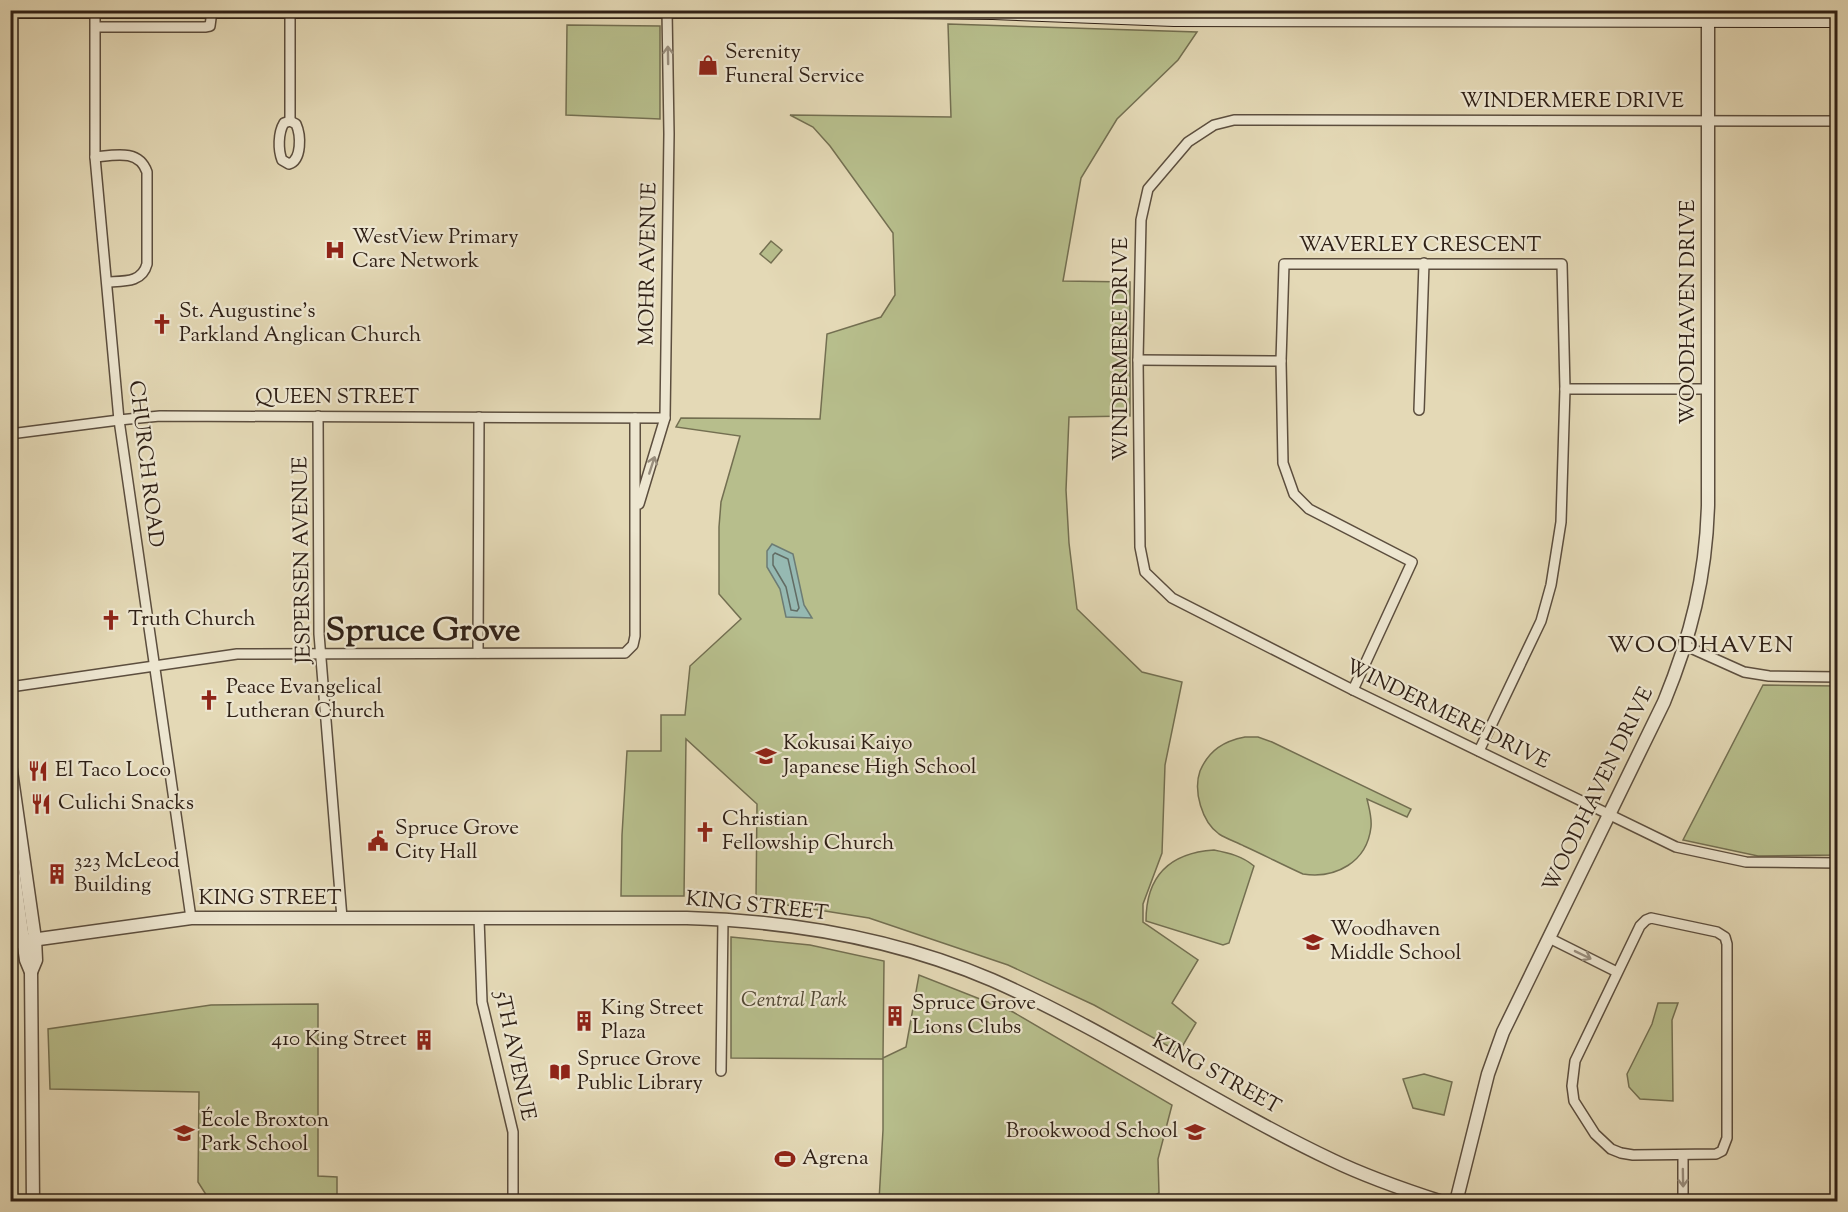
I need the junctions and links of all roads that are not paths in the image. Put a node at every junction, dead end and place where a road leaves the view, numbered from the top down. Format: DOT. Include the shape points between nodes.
graph roads {
  1 [pos="212,10"];
  2 [pos="10,11"];
  3 [pos="95,11"];
  4 [pos="290,11"];
  5 [pos="667,11"];
  6 [pos="1319,15"];
  7 [pos="1708,16"];
  8 [pos="1838,20"];
  9 [pos="96,27"];
  10 [pos="1708,120"];
  11 [pos="1838,120"];
  12 [pos="290,121"];
  13 [pos="95,157"];
  14 [pos="1424,263"];
  15 [pos="107,282"];
  16 [pos="1138,360"];
  17 [pos="1281,361"];
  18 [pos="1565,389"];
  19 [pos="1708,389"];
  20 [pos="1419,410"];
  21 [pos="318,416"];
  22 [pos="479,417"];
  23 [pos="635,418"];
  24 [pos="665,418"];
  25 [pos="119,420"];
  26 [pos="10,434"];
  27 [pos="636,512"];
  28 [pos="1686,646"];
  29 [pos="321,653"];
  30 [pos="478,653"];
  31 [pos="154,666"];
  32 [pos="1838,677"];
  33 [pos="10,687"];
  34 [pos="1353,690"];
  35 [pos="1479,751"];
  36 [pos="10,764"];
  37 [pos="1610,815"];
  38 [pos="10,848"];
  39 [pos="1838,863"];
  40 [pos="191,918"];
  41 [pos="342,918"];
  42 [pos="479,918"];
  43 [pos="723,919"];
  44 [pos="1549,938"];
  45 [pos="29,940"];
  46 [pos="10,943"];
  47 [pos="1617,972"];
  48 [pos="721,1071"];
  49 [pos="1683,1155"];
  50 [pos="33,1202"];
  51 [pos="513,1202"];
  52 [pos="1442,1202"];
  53 [pos="1456,1202"];
  54 [pos="1683,1202"];
  1 -- 3 [label="main road"];
  1 -- 4 [label="main road"];
  1 -- 9 [label="street" via="210,26 205,27"];
  2 -- 3 [label="main road"];
  3 -- 9 [label="street, CHURCH ROAD"];
  4 -- 5 [label="main road"];
  4 -- 12 [label="street"];
  5 -- 6 [label="main road" via="993,12 1174,19"];
  24 -- 5 [label="street, MOHR AVENUE, one-way"];
  6 -- 7 [label="main road"];
  7 -- 8 [label="main road"];
  7 -- 10 [label="street, WOODHAVEN DRIVE"];
  9 -- 13 [label="street, CHURCH ROAD"];
  10 -- 11 [label="street, WINDERMERE DRIVE"];
  10 -- 16 [label="street, WINDERMERE DRIVE" via="1234,120 1214,125 1188,142 1148,189 1141,220"];
  10 -- 19 [label="street, WOODHAVEN DRIVE"];
  13 -- 15 [label="street, CHURCH ROAD"];
  13 -- 15 [label="street" via="129,154 141,160 147,172 146,270 132,280"];
  14 -- 17 [label="street, WAVERLEY CRESCENT" via="1284,264"];
  14 -- 18 [label="street, WAVERLEY CRESCENT" via="1562,264"];
  14 -- 20 [label="street"];
  15 -- 25 [label="street, CHURCH ROAD"];
  16 -- 17 [label="street"];
  16 -- 34 [label="street, WINDERMERE DRIVE" via="1140,548 1145,572 1172,598"];
  17 -- 34 [label="street, WAVERLEY CRESCENT" via="1282,463 1294,494 1309,509 1412,562"];
  18 -- 19 [label="street"];
  18 -- 35 [label="street, WAVERLEY CRESCENT" via="1561,522 1551,585 1541,621"];
  19 -- 28 [label="street, WOODHAVEN DRIVE" via="1707,530 1698,600"];
  21 -- 22 [label="street, QUEEN STREET"];
  21 -- 25 [label="street, QUEEN STREET" via="160,416"];
  21 -- 29 [label="street, JESPERSEN AVENUE"];
  22 -- 23 [label="street, QUEEN STREET"];
  22 -- 30 [label="street"];
  23 -- 24 [label="street, QUEEN STREET"];
  23 -- 27 [label="street, MOHR AVENUE"];
  27 -- 24 [label="street, MOHR AVENUE, one-way"];
  25 -- 26 [label="street, QUEEN STREET"];
  25 -- 31 [label="street, CHURCH ROAD"];
  27 -- 30 [label="street, MOHR AVENUE" via="635,636 631,648 625,653"];
  28 -- 32 [label="street" via="1744,672"];
  28 -- 37 [label="street, WOODHAVEN DRIVE"];
  29 -- 30 [label="street"];
  29 -- 31 [label="street" via="237,654"];
  29 -- 41 [label="street, JESPERSEN AVENUE"];
  31 -- 33 [label="street"];
  31 -- 40 [label="street, CHURCH ROAD"];
  34 -- 35 [label="street, WINDERMERE DRIVE"];
  35 -- 37 [label="street, WINDERMERE DRIVE"];
  36 -- 45 [label="street"];
  37 -- 39 [label="street, WINDERMERE DRIVE" via="1676,847 1718,857 1746,862"];
  37 -- 44 [label="street, WOODHAVEN DRIVE"];
  38 -- 45 [label="street"];
  40 -- 41 [label="street, KING STREET"];
  40 -- 45 [label="street, KING STREET"];
  41 -- 42 [label="street, KING STREET"];
  42 -- 43 [label="street, KING STREET"];
  42 -- 51 [label="street, 5TH AVENUE" via="482,1002 513,1132"];
  43 -- 48 [label="street"];
  43 -- 52 [label="street, KING STREET" via="845,935 914,953 990,980 1065,1015 1333,1161"];
  44 -- 47 [label="street, one-way"];
  44 -- 53 [label="street, WOODHAVEN DRIVE" via="1495,1053"];
  45 -- 46 [label="street, KING STREET"];
  45 -- 50 [label="street" via="26,960 31,972"];
  47 -- 49 [label="street" via="1575,1060 1574,1101 1595,1134 1611,1149 1633,1155"];
  47 -- 49 [label="street" via="1640,926 1652,918 1725,937 1727,1138 1722,1151 1716,1154"];
  49 -- 54 [label="street, one-way"];
}
